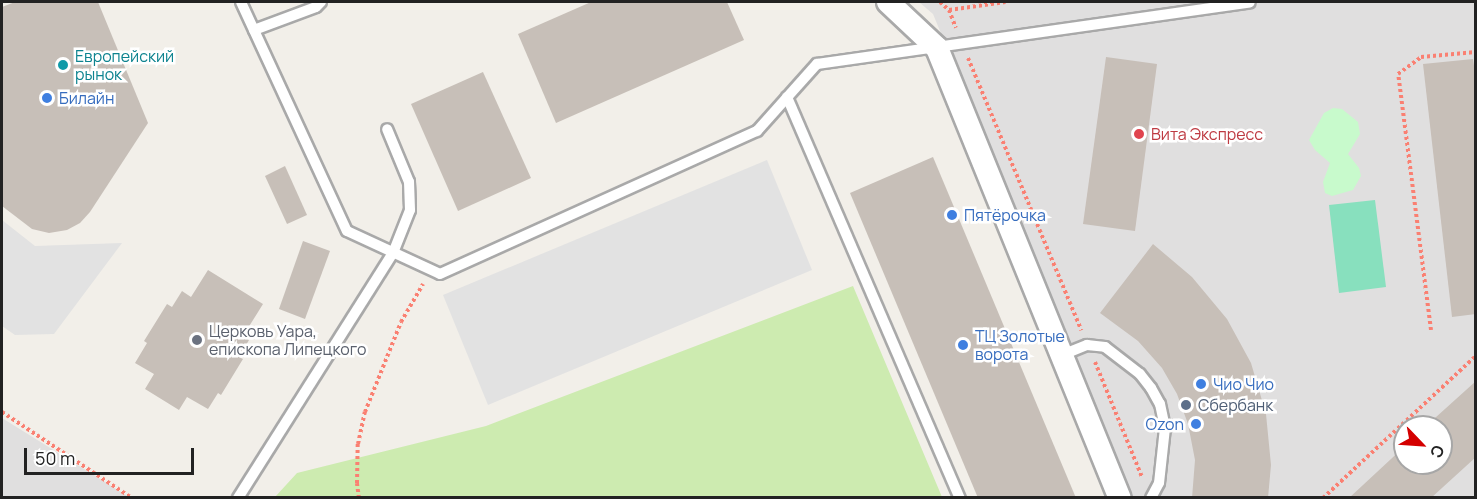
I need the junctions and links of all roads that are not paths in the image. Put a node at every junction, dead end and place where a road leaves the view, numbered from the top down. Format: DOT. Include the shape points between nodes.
graph roads {
  1 [pos="241,2"];
  2 [pos="321,2"];
  3 [pos="888,2"];
  4 [pos="1250,2"];
  5 [pos="254,30"];
  6 [pos="937,48"];
  7 [pos="787,97"];
  8 [pos="387,129"];
  9 [pos="393,253"];
  10 [pos="1062,354"];
  11 [pos="238,498"];
  12 [pos="960,498"];
  13 [pos="1120,498"];
  14 [pos="1151,498"];
  1 -- 5 [label="lane"];
  2 -- 5 [label="lane"];
  3 -- 6 [label="street"];
  4 -- 6 [label="lane"];
  5 -- 9 [label="lane" via="347,231"];
  6 -- 7 [label="lane" via="817,64"];
  6 -- 10 [label="street"];
  7 -- 9 [label="lane" via="757,131 440,274"];
  7 -- 12 [label="lane"];
  8 -- 9 [label="lane" via="410,192 410,210"];
  9 -- 11 [label="lane"];
  10 -- 13 [label="street"];
  10 -- 14 [label="lane" via="1088,345 1104,347 1140,374 1160,404 1165,428 1163,462"];
}
